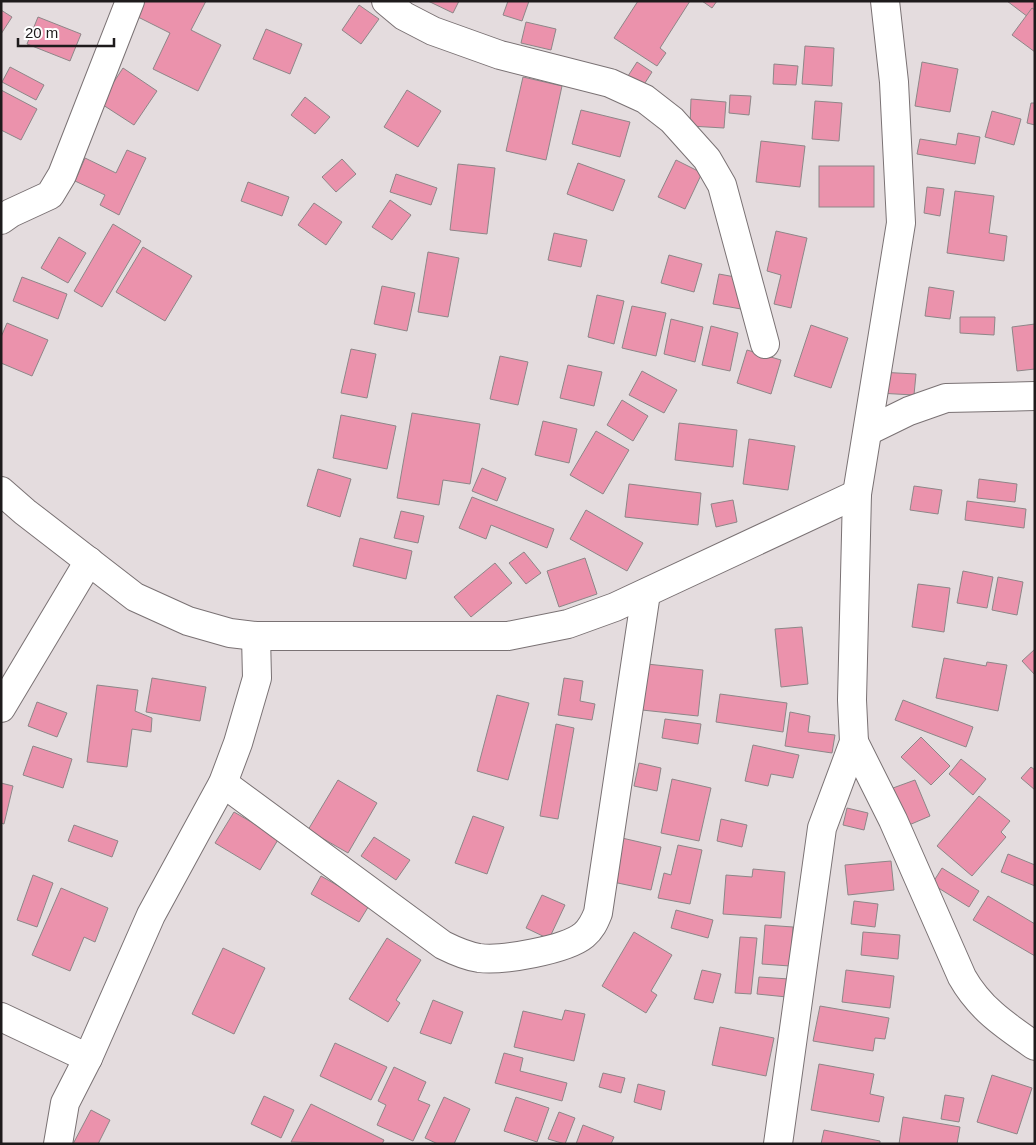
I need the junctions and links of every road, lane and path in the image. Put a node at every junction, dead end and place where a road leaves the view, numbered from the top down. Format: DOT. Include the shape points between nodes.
graph roads {
  1 [pos="130,1"];
  2 [pos="386,1"];
  3 [pos="885,1"];
  4 [pos="1,220"];
  5 [pos="765,344"];
  6 [pos="1035,396"];
  7 [pos="868,431"];
  8 [pos="1,491"];
  9 [pos="857,494"];
  10 [pos="89,561"];
  11 [pos="646,592"];
  12 [pos="256,636"];
  13 [pos="1,708"];
  14 [pos="854,742"];
  15 [pos="223,783"];
  16 [pos="1,1018"];
  17 [pos="1035,1046"];
  18 [pos="88,1058"];
  19 [pos="58,1144"];
  20 [pos="778,1144"];
  1 -- 4 [label="street" via="62,175 50,195"];
  2 -- 5 [label="street" via="404,16 441,34 500,55 610,83 645,99 672,120 707,159 722,185"];
  3 -- 7 [label="street" via="894,82 901,223"];
  6 -- 7 [label="street" via="946,398"];
  7 -- 9 [label="street"];
  8 -- 10 [label="street"];
  9 -- 11 [label="street"];
  9 -- 14 [label="street" via="852,700"];
  10 -- 12 [label="street" via="135,597 179,617 230,633"];
  10 -- 13 [label="street"];
  11 -- 12 [label="street" via="568,624 508,636"];
  11 -- 15 [label="street" via="598,913 593,926 582,937 567,944 504,959 463,955 450,949"];
  12 -- 15 [label="street" via="256,678"];
  14 -- 17 [label="street" via="972,995 985,1010"];
  14 -- 20 [label="street" via="822,828"];
  15 -- 18 [label="street" via="151,915"];
  16 -- 18 [label="street"];
  18 -- 19 [label="street" via="65,1103"];
}
